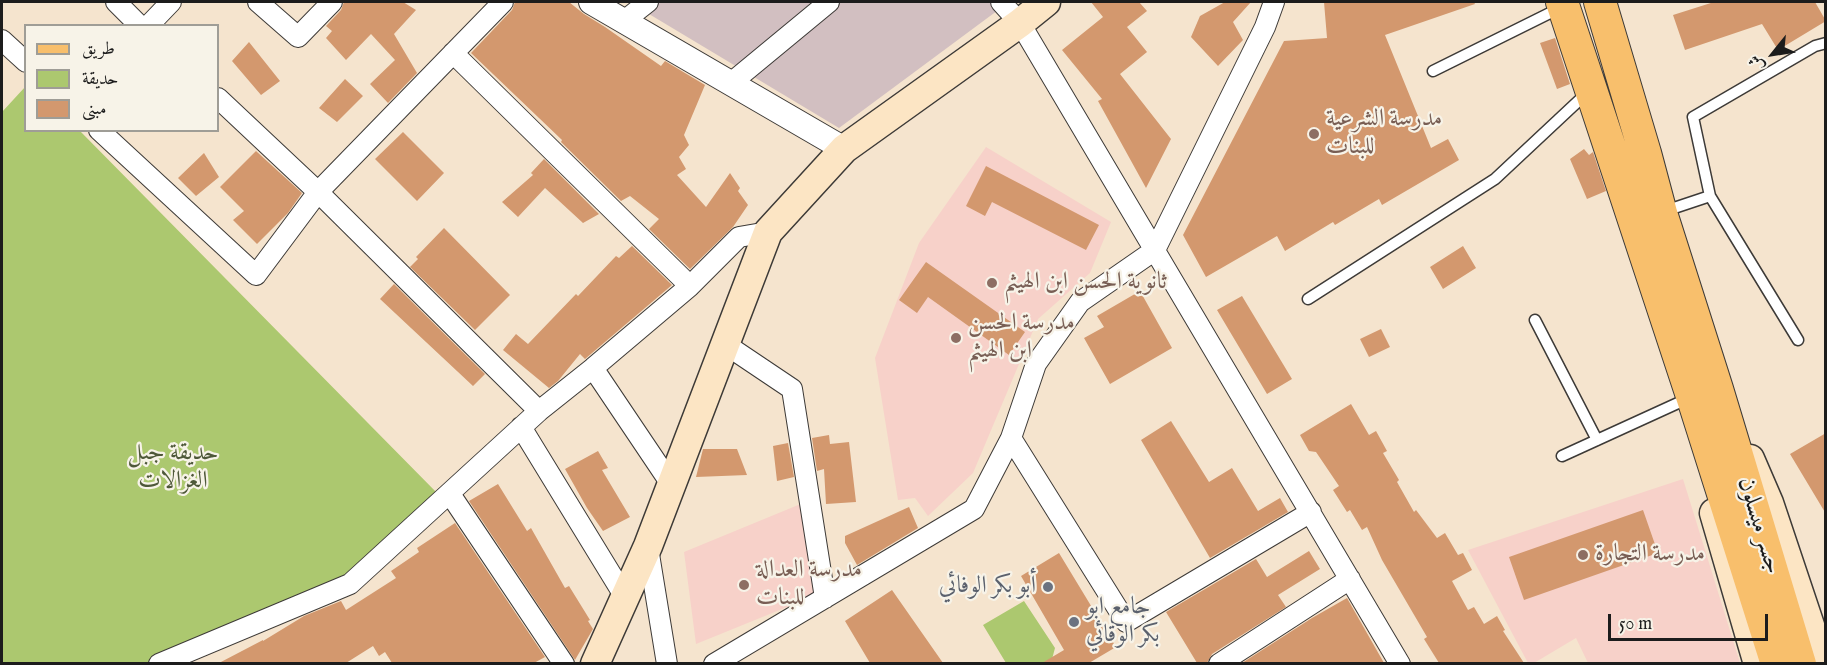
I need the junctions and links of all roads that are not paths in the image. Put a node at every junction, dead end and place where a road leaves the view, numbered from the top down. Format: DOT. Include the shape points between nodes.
graph roads {
  1 [pos="116,2"];
  2 [pos="171,2"];
  3 [pos="258,2"];
  4 [pos="332,2"];
  5 [pos="503,2"];
  6 [pos="591,2"];
  7 [pos="648,2"];
  8 [pos="829,2"];
  9 [pos="1001,2"];
  10 [pos="1046,2"];
  11 [pos="1274,2"];
  12 [pos="1600,2"];
  13 [pos="1562,4"];
  14 [pos="624,21"];
  15 [pos="1020,23"];
  16 [pos="138,24"];
  17 [pos="150,24"];
  18 [pos="2,40"];
  19 [pos="1826,43"];
  20 [pos="453,53"];
  21 [pos="24,60"];
  22 [pos="1433,71"];
  23 [pos="731,83"];
  24 [pos="1590,89"];
  25 [pos="219,99"];
  26 [pos="101,132"];
  27 [pos="844,149"];
  28 [pos="1646,153"];
  29 [pos="1614,163"];
  30 [pos="318,192"];
  31 [pos="1710,196"];
  32 [pos="1661,213"];
  33 [pos="768,232"];
  34 [pos="1155,250"];
  35 [pos="690,286"];
  36 [pos="1308,299"];
  37 [pos="1535,321"];
  38 [pos="1798,340"];
  39 [pos="725,344"];
  40 [pos="593,368"];
  41 [pos="1701,397"];
  42 [pos="539,411"];
  43 [pos="521,427"];
  44 [pos="1011,438"];
  45 [pos="1598,440"];
  46 [pos="1562,456"];
  47 [pos="672,484"];
  48 [pos="450,494"];
  49 [pos="1311,512"];
  50 [pos="648,546"];
  51 [pos="1350,579"];
  52 [pos="625,597"];
  53 [pos="825,598"];
  54 [pos="159,663"];
  55 [pos="564,663"];
  56 [pos="595,663"];
  57 [pos="667,663"];
  58 [pos="714,663"];
  59 [pos="1218,663"];
  60 [pos="1400,663"];
  61 [pos="1758,663"];
  62 [pos="1777,663"];
  63 [pos="1800,663"];
  64 [pos="1823,663"];
  1 -- 16 [label="street"];
  2 -- 17 [label="street"];
  3 -- 4 [label="street" via="298,37"];
  5 -- 20 [label="street"];
  6 -- 14 [label="street"];
  7 -- 14 [label="street"];
  8 -- 23 [label="street"];
  9 -- 15 [label="street"];
  10 -- 15 [label="main road"];
  11 -- 34 [label="street"];
  12 -- 28 [label="main road"];
  13 -- 22 [label="lane"];
  13 -- 24 [label="main road"];
  14 -- 23 [label="street"];
  15 -- 27 [label="main road"];
  15 -- 34 [label="street"];
  18 -- 21 [label="street"];
  19 -- 31 [label="lane" via="1693,117"];
  20 -- 30 [label="street"];
  20 -- 35 [label="street"];
  23 -- 27 [label="street"];
  24 -- 29 [label="main road"];
  24 -- 36 [label="lane" via="1495,179"];
  25 -- 30 [label="street"];
  26 -- 30 [label="street" via="256,275"];
  27 -- 33 [label="main road"];
  28 -- 29 [label="main road"];
  28 -- 32 [label="main road"];
  29 -- 41 [label="main road"];
  30 -- 42 [label="street"];
  31 -- 32 [label="lane"];
  31 -- 38 [label="lane"];
  32 -- 41 [label="main road"];
  33 -- 35 [label="street" via="739,237"];
  33 -- 39 [label="main road"];
  34 -- 44 [label="street" via="1080,302 1035,364"];
  34 -- 49 [label="street"];
  35 -- 40 [label="street"];
  37 -- 45 [label="lane"];
  39 -- 47 [label="main road"];
  39 -- 53 [label="street" via="792,388"];
  40 -- 42 [label="street"];
  40 -- 47 [label="street"];
  41 -- 45 [label="lane"];
  41 -- 61 [label="main road" via="1700,452"];
  41 -- 62 [label="main road, جسر ميسلون"];
  41 -- 63 [label="main road, جسر ميسلون"];
  41 -- 64 [label="main road" via="1744,445 1768,502"];
  42 -- 43 [label="street"];
  43 -- 48 [label="street"];
  43 -- 52 [label="street"];
  44 -- 49 [label="street" via="1126,622"];
  44 -- 53 [label="street" via="974,509"];
  45 -- 46 [label="lane"];
  47 -- 50 [label="main road"];
  48 -- 54 [label="street" via="350,584"];
  48 -- 55 [label="street"];
  49 -- 51 [label="street"];
  50 -- 52 [label="main road"];
  50 -- 57 [label="street"];
  51 -- 59 [label="street"];
  51 -- 60 [label="street"];
  52 -- 56 [label="main road"];
  53 -- 58 [label="street"];
}
